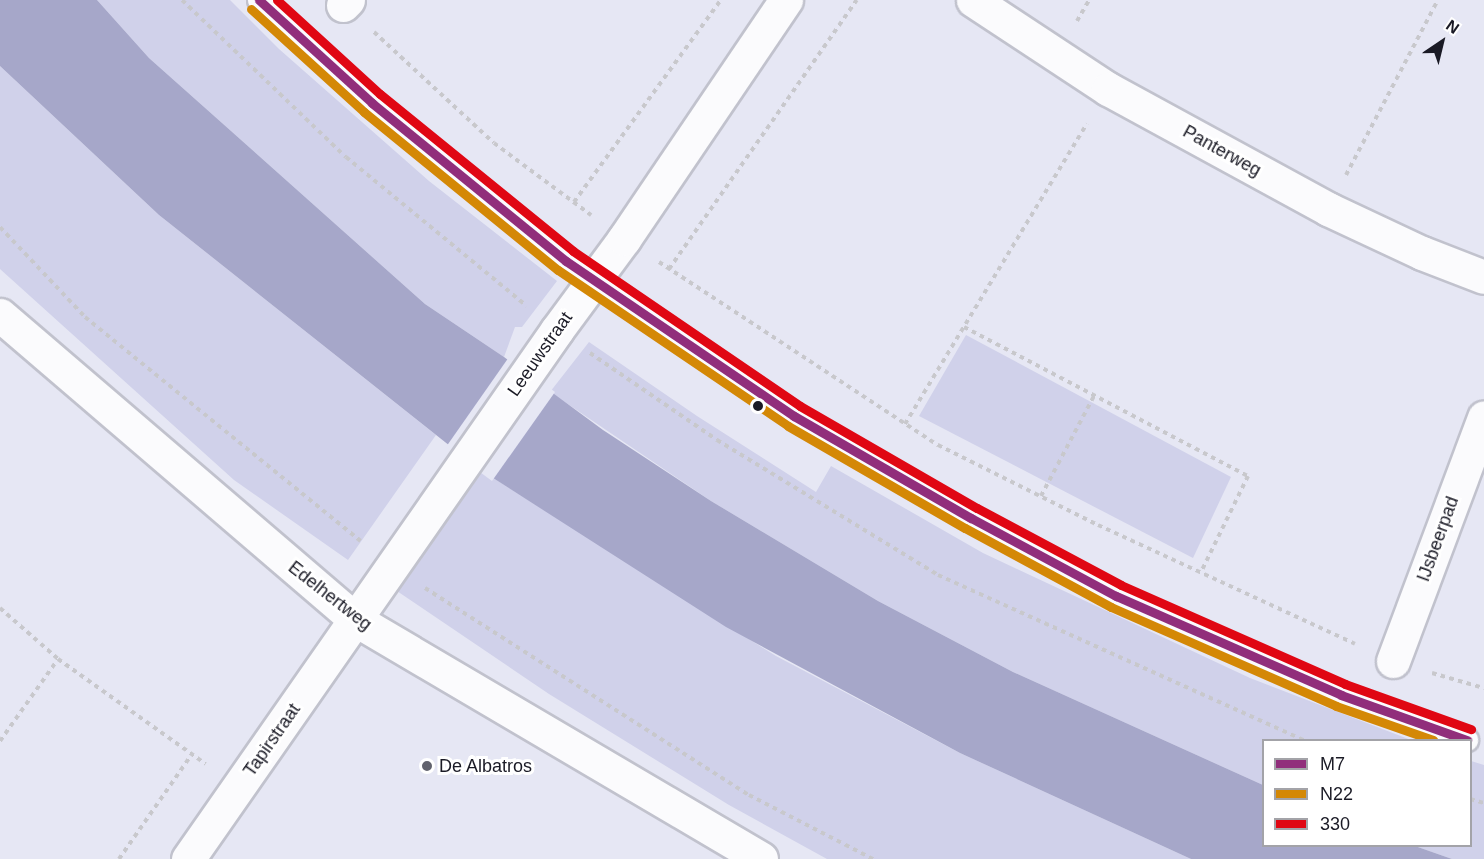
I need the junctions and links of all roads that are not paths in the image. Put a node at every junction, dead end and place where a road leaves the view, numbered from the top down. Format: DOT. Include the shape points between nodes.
graph roads {
  1 [pos="259,0"];
  2 [pos="786,0"];
  3 [pos="973,0"];
  4 [pos="1484,277"];
  5 [pos="593,281"];
  6 [pos="0,315"];
  7 [pos="1484,417"];
  8 [pos="356,620"];
  9 [pos="1393,661"];
  10 [pos="1463,739"];
  11 [pos="188,859"];
  12 [pos="761,859"];
  1 -- 5 [label="lane" via="429,152"];
  2 -- 5 [label="street, Leeuwstraat"];
  3 -- 4 [label="street, Panterweg" via="1108,89 1329,209"];
  5 -- 8 [label="street, Leeuwstraat"];
  5 -- 10 [label="lane" via="794,416 1116,596 1341,695"];
  6 -- 8 [label="street, Edelhertweg"];
  7 -- 9 [label="street, IJsbeerpad"];
  8 -- 11 [label="street, Tapirstraat"];
  8 -- 12 [label="street, Edelhertweg"];
}
